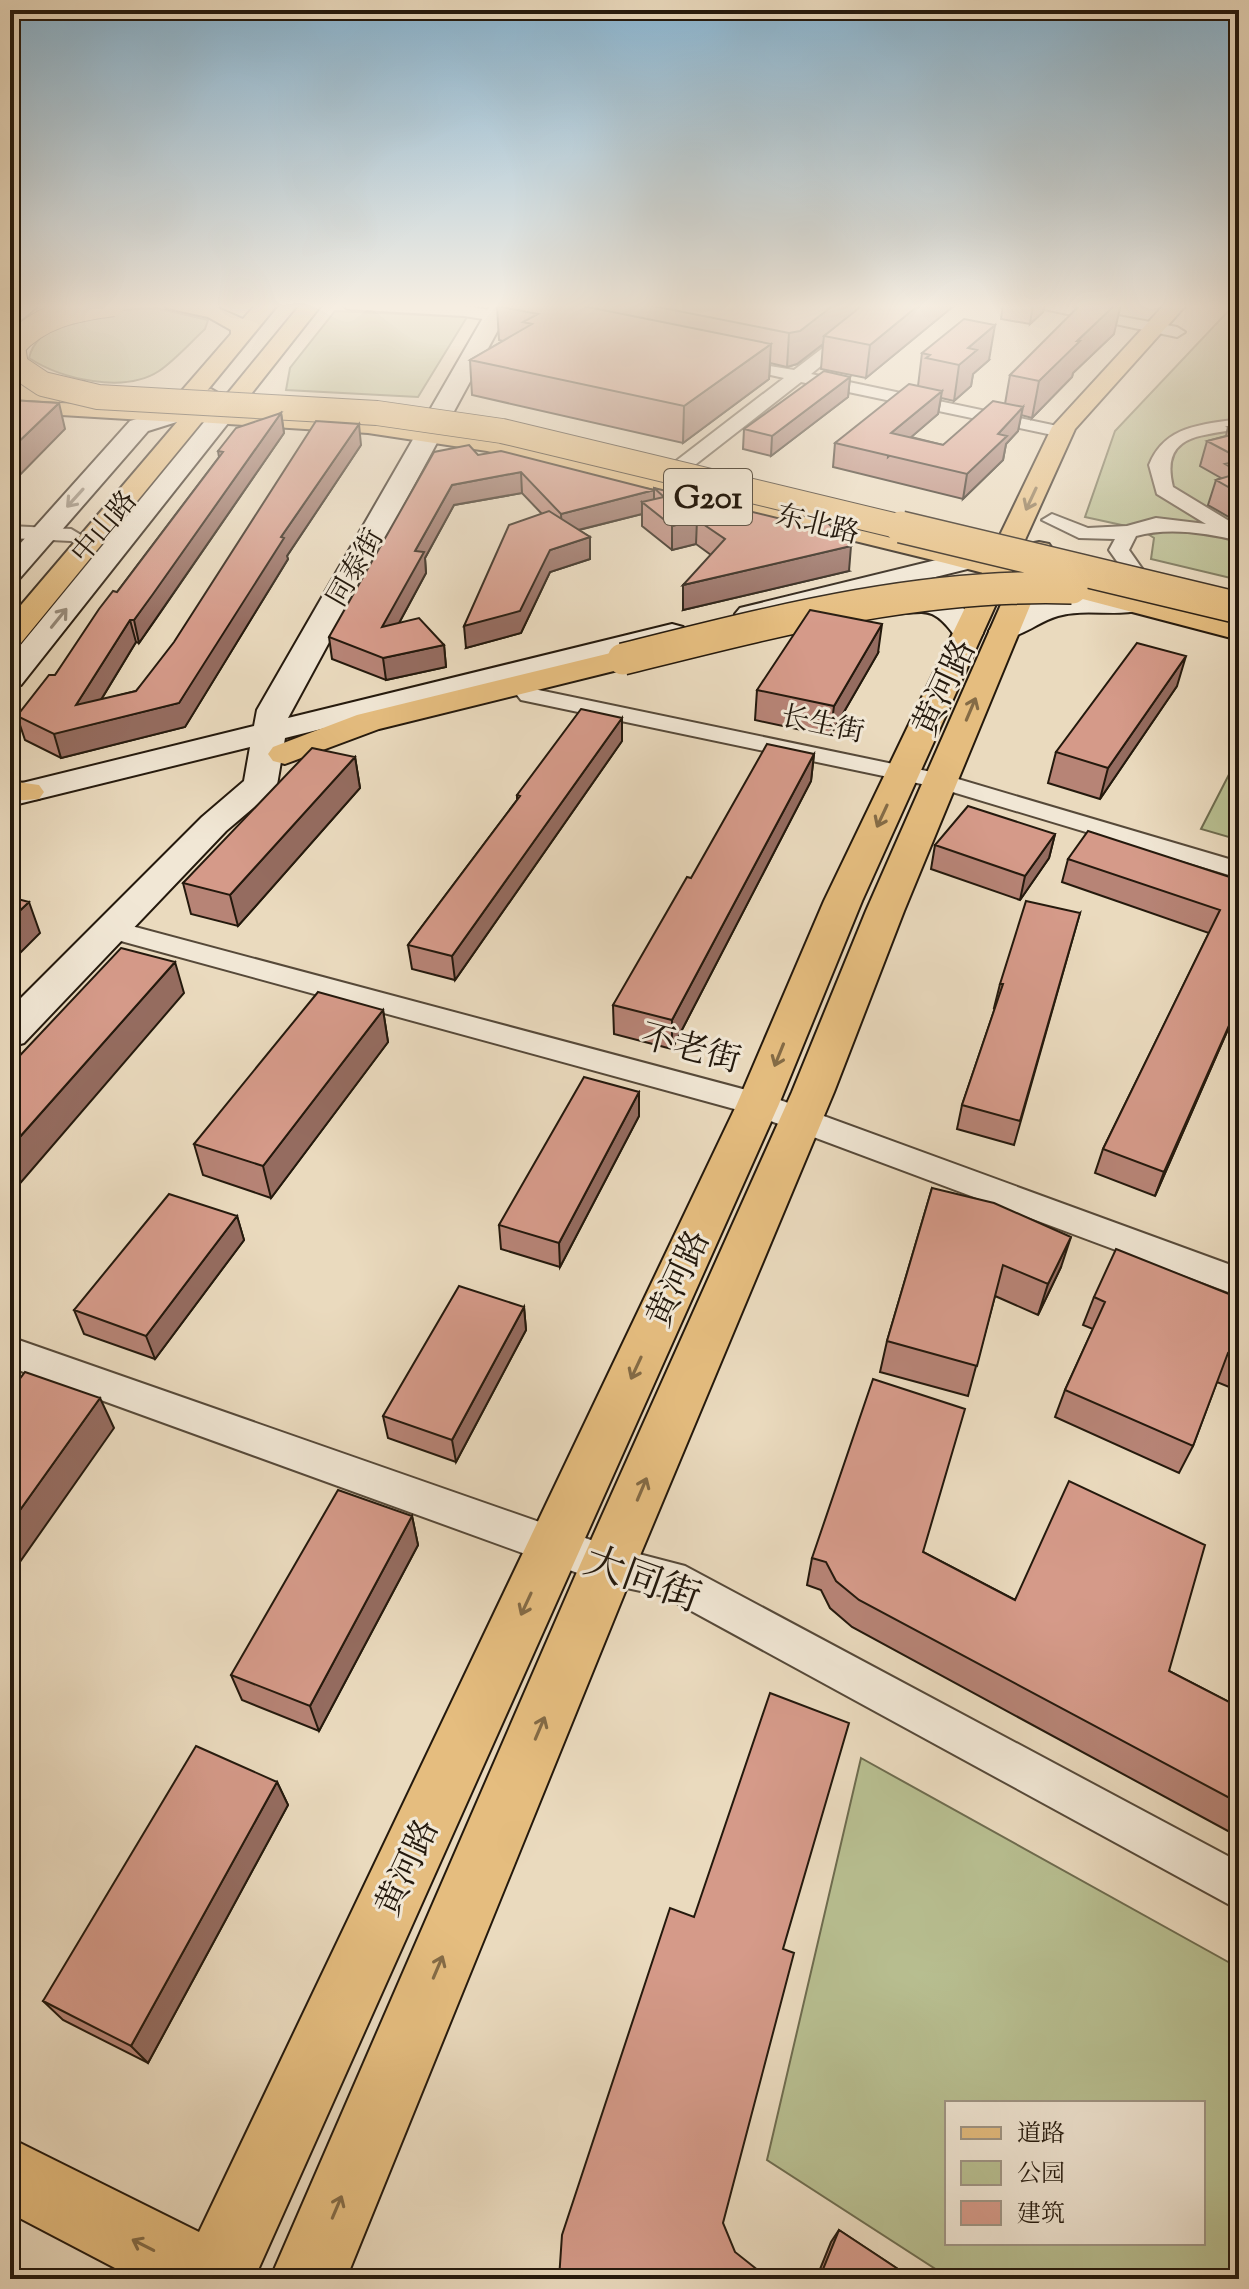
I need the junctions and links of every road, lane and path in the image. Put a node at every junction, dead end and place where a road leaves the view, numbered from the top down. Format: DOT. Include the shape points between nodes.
graph roads {
  1 [pos="188,411"];
  2 [pos="188,411"];
  3 [pos="199,411"];
  4 [pos="200,411"];
  5 [pos="201,411"];
  6 [pos="271,411"];
  7 [pos="339,411"];
  8 [pos="434,411"];
  9 [pos="752,411"];
  10 [pos="954,411"];
  11 [pos="1104,411"];
  12 [pos="428,422"];
  13 [pos="1239,424"];
  14 [pos="1073,438"];
  15 [pos="682,465"];
  16 [pos="657,485"];
  17 [pos="1062,495"];
  18 [pos="1176,500"];
  19 [pos="1052,520"];
  20 [pos="1156,524"];
  21 [pos="945,528"];
  22 [pos="10,532"];
  23 [pos="1128,532"];
  24 [pos="1235,533"];
  25 [pos="43,534"];
  26 [pos="71,535"];
  27 [pos="1011,556"];
  28 [pos="923,560"];
  29 [pos="1133,570"];
  30 [pos="10,572"];
  31 [pos="873,583"];
  32 [pos="1239,595"];
  33 [pos="1178,602"];
  34 [pos="898,603"];
  35 [pos="1131,604"];
  36 [pos="10,607"];
  37 [pos="1238,622"];
  38 [pos="986,632"];
  39 [pos="10,637"];
  40 [pos="10,678"];
  41 [pos="529,695"];
  42 [pos="261,749"];
  43 [pos="922,776"];
  44 [pos="14,798"];
  45 [pos="1239,870"];
  46 [pos="109,929"];
  47 [pos="10,1033"];
  48 [pos="779,1112"];
  49 [pos="1239,1282"];
  50 [pos="10,1352"];
  51 [pos="553,1546"];
  52 [pos="608,1565"];
  53 [pos="1239,1887"];
  54 [pos="10,2174"];
  55 [pos="215,2279"];
  56 [pos="308,2279"];
  1 -- 25 [label="main road, one-way" via="139,426"];
  2 -- 33 [label="main road, 东北路" via="373,420 462,431"];
  3 -- 26 [label="main road, 中山路"];
  4 -- 39 [label="main road, 中山路"];
  40 -- 5 [label="main road, one-way"];
  6 -- 12 [label="main road, 东北路 / G201"];
  7 -- 37 [label="main road, 东北路, bridge" via="502,431"];
  8 -- 12 [label="main road, 同泰街"];
  9 -- 15 [label="street"];
  10 -- 14 [label="street"];
  11 -- 14 [label="main road, 黄河路" via="1089,431"];
  12 -- 15 [label="main road, 东北路 / G201" via="549,432"];
  12 -- 16 [label="main road, 东北路 / G201"];
  12 -- 42 [label="main road, 同泰街" via="254,711"];
  13 -- 18 [label="street" via="1192,431 1170,443 1158,465 1164,490"];
  14 -- 27 [label="main road, 黄河路, one-way"];
  15 -- 16 [label="street"];
  15 -- 21 [label="main road, 东北路 / G201"];
  16 -- 28 [label="main road, 东北路 / G201"];
  17 -- 19 [label="main road, 黄河路"];
  18 -- 20 [label="street"];
  18 -- 24 [label="street"];
  19 -- 23 [label="street" via="1086,534"];
  19 -- 27 [label="main road, 黄河路"];
  20 -- 23 [label="street"];
  20 -- 24 [label="street"];
  21 -- 27 [label="main road, 东北路 / G201"];
  21 -- 28 [label="main road"];
  22 -- 25 [label="street"];
  23 -- 29 [label="street" via="1119,550"];
  25 -- 26 [label="street"];
  25 -- 30 [label="main road"];
  26 -- 36 [label="main road, 中山路"];
  27 -- 28 [label="main road"];
  27 -- 29 [label="main road, 东北路 / G201"];
  27 -- 35 [label="main road, 东北路 / G201"];
  27 -- 38 [label="main road, 黄河路"];
  28 -- 31 [label="main road"];
  29 -- 32 [label="main road, 东北路 / G201"];
  31 -- 34 [label="main road"];
  31 -- 42 [label="main road"];
  33 -- 37 [label="main road, 东北路"];
  33 -- 42 [label="main road, bridge" via="1043,585 935,589 853,603"];
  34 -- 38 [label="main road" via="950,610"];
  34 -- 41 [label="main road"];
  35 -- 37 [label="main road, 东北路 / G201"];
  35 -- 38 [label="main road" via="1061,604"];
  38 -- 43 [label="main road, 黄河路"];
  41 -- 42 [label="main road"];
  41 -- 43 [label="street, 长生街"];
  42 -- 44 [label="main road"];
  42 -- 46 [label="main road, 同泰街" via="235,789 208,813 214,824"];
  43 -- 45 [label="street, 长生街"];
  43 -- 48 [label="main road, 黄河路"];
  46 -- 47 [label="main road, 同泰街"];
  46 -- 48 [label="street, 不老街"];
  48 -- 49 [label="street, 不老街"];
  48 -- 51 [label="main road, 黄河路, one-way"];
  52 -- 48 [label="main road, 黄河路, one-way"];
  50 -- 51 [label="street, 大同街"];
  51 -- 52 [label="street, 大同街"];
  51 -- 55 [label="main road, 黄河路, one-way"];
  52 -- 53 [label="street, 大同街" via="671,1579"];
  56 -- 52 [label="main road, 黄河路, one-way"];
  55 -- 54 [label="main road, one-way"];
}
